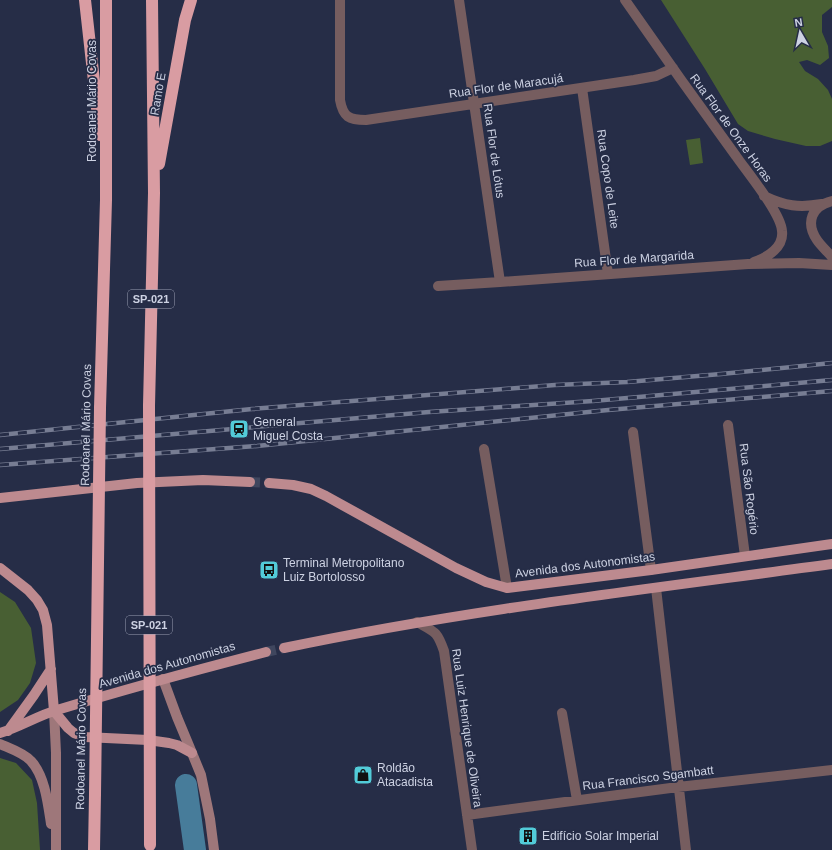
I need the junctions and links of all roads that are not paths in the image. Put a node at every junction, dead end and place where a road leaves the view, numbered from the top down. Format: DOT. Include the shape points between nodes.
graph roads {
  1 [pos="85,0"];
  2 [pos="106,0"];
  3 [pos="152,0"];
  4 [pos="191,0"];
  5 [pos="340,0"];
  6 [pos="459,0"];
  7 [pos="625,0"];
  8 [pos="673,68"];
  9 [pos="582,88"];
  10 [pos="474,104"];
  11 [pos="154,193"];
  12 [pos="764,196"];
  13 [pos="106,200"];
  14 [pos="828,203"];
  15 [pos="830,254"];
  16 [pos="748,264"];
  17 [pos="832,265"];
  18 [pos="608,274"];
  19 [pos="500,282"];
  20 [pos="438,286"];
  21 [pos="728,425"];
  22 [pos="632,432"];
  23 [pos="484,449"];
  24 [pos="250,482"];
  25 [pos="269,483"];
  26 [pos="0,498"];
  27 [pos="832,544"];
  28 [pos="745,556"];
  29 [pos="832,564"];
  30 [pos="0,568"];
  31 [pos="651,570"];
  32 [pos="507,588"];
  33 [pos="656,588"];
  34 [pos="417,622"];
  35 [pos="284,648"];
  36 [pos="266,652"];
  37 [pos="51,669"];
  38 [pos="163,679"];
  39 [pos="54,711"];
  40 [pos="562,713"];
  41 [pos="4,732"];
  42 [pos="0,744"];
  43 [pos="192,753"];
  44 [pos="832,770"];
  45 [pos="678,787"];
  46 [pos="577,800"];
  47 [pos="467,815"];
  48 [pos="150,847"];
  49 [pos="55,850"];
  50 [pos="94,850"];
  51 [pos="214,850"];
  52 [pos="472,850"];
  53 [pos="686,850"];
  1 -- 13 [label="highway"];
  2 -- 13 [label="highway, Rodoanel Mário Covas"];
  3 -- 11 [label="highway, SP-021"];
  4 -- 11 [label="highway, Ramo E" via="185,20"];
  5 -- 10 [label="street, Rua Flor de Maracujá" via="339,92 341,108 347,116 351,119 366,120"];
  6 -- 10 [label="street, Rua Flor de Lótus"];
  7 -- 8 [label="street, Rua Flor de Onze Horas"];
  8 -- 9 [label="street, Rua Flor de Maracujá" via="645,78"];
  8 -- 12 [label="street, Rua Flor de Onze Horas"];
  9 -- 10 [label="street, Rua Flor de Maracujá"];
  9 -- 18 [label="street, Rua Copo de Leite"];
  10 -- 19 [label="street, Rua Flor de Lótus"];
  11 -- 48 [label="highway, SP-021, bridge" via="149,406"];
  12 -- 14 [label="street" via="779,203 796,206"];
  12 -- 16 [label="street, Rua Flor de Onze Horas" via="781,225 782,238 769,255"];
  13 -- 50 [label="highway, Rodoanel Mário Covas, bridge" via="100,408"];
  14 -- 15 [label="street" via="813,212 811,223 816,238"];
  16 -- 17 [label="street, Rua Flor de Margarida"];
  16 -- 18 [label="street, Rua Flor de Margarida"];
  18 -- 19 [label="street, Rua Flor de Margarida"];
  19 -- 20 [label="street, Rua Flor de Margarida"];
  21 -- 28 [label="street, Rua São Rogério"];
  22 -- 31 [label="street"];
  23 -- 32 [label="street"];
  24 -- 26 [label="main road" via="203,480 137,483"];
  25 -- 32 [label="main road, Avenida dos Autonomistas" via="293,485 318,492 456,568 486,582"];
  27 -- 28 [label="main road, Avenida dos Autonomistas"];
  28 -- 31 [label="main road, Avenida dos Autonomistas"];
  29 -- 33 [label="main road"];
  30 -- 37 [label="main road" via="28,590 43,610"];
  31 -- 32 [label="main road, Avenida dos Autonomistas"];
  33 -- 34 [label="main road"];
  33 -- 45 [label="street"];
  34 -- 35 [label="main road"];
  34 -- 47 [label="street, Rua Luiz Henrique de Oliveira" via="435,632 444,651"];
  36 -- 38 [label="main road, Avenida dos Autonomistas"];
  37 -- 39 [label="main road"];
  37 -- 41 [label="main road"];
  38 -- 39 [label="main road, Avenida dos Autonomistas"];
  38 -- 43 [label="main road"];
  39 -- 41 [label="main road, Avenida dos Autonomistas"];
  39 -- 43 [label="main road" via="68,728 85,737 162,742 177,745"];
  39 -- 49 [label="main road"];
  40 -- 46 [label="street"];
  42 -- 49 [label="main road" via="30,760 39,774 47,798"];
  43 -- 51 [label="main road" via="201,775"];
  44 -- 45 [label="street, Rua Francisco Sgambatt"];
  45 -- 46 [label="street, Rua Francisco Sgambatt"];
  45 -- 53 [label="street"];
  46 -- 47 [label="street, Rua Francisco Sgambatt"];
  47 -- 52 [label="street, Rua Luiz Henrique de Oliveira"];
}
